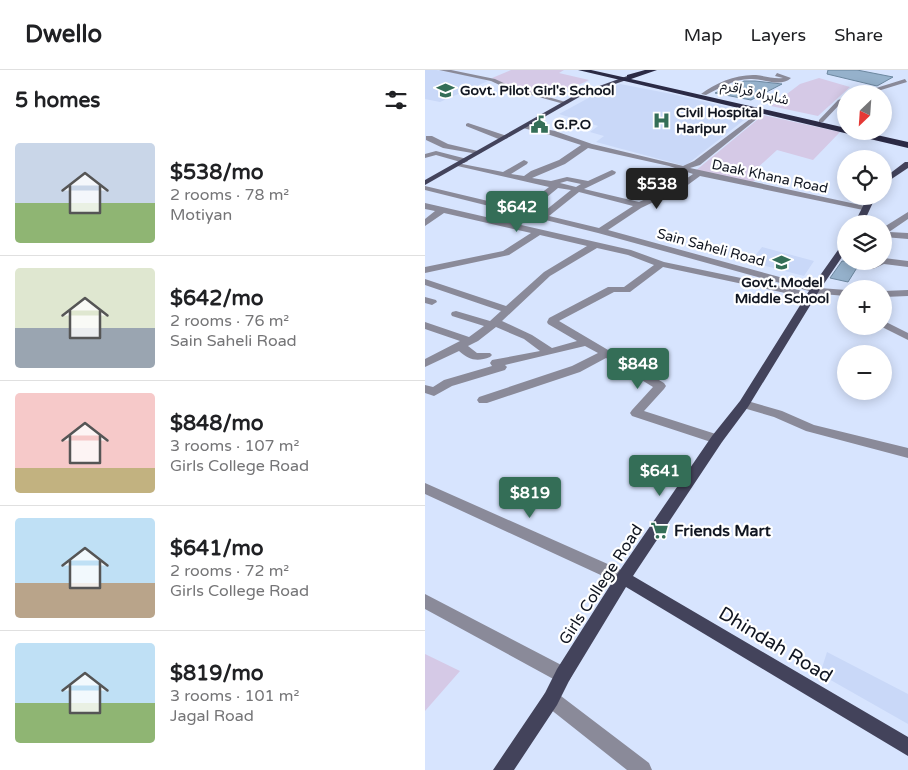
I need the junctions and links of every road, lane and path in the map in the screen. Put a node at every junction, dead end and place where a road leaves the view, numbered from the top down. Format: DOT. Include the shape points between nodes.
graph roads {
  1 [pos="442,70"];
  2 [pos="582,70"];
  3 [pos="598,70"];
  4 [pos="653,70"];
  5 [pos="777,75"];
  6 [pos="626,78"];
  7 [pos="908,80"];
  8 [pos="890,85"];
  9 [pos="893,86"];
  10 [pos="908,89"];
  11 [pos="704,94"];
  12 [pos="566,103"];
  13 [pos="837,105"];
  14 [pos="762,112"];
  15 [pos="821,121"];
  16 [pos="468,125"];
  17 [pos="837,125"];
  18 [pos="525,127"];
  19 [pos="425,129"];
  20 [pos="504,138"];
  21 [pos="893,138"];
  22 [pos="429,140"];
  23 [pos="908,141"];
  24 [pos="587,145"];
  25 [pos="908,146"];
  26 [pos="478,152"];
  27 [pos="425,156"];
  28 [pos="524,162"];
  29 [pos="461,163"];
  30 [pos="908,164"];
  31 [pos="684,168"];
  32 [pos="537,172"];
  33 [pos="612,172"];
  34 [pos="699,173"];
  35 [pos="504,175"];
  36 [pos="892,176"];
  37 [pos="559,177"];
  38 [pos="524,180"];
  39 [pos="425,183"];
  40 [pos="587,183"];
  41 [pos="553,186"];
  42 [pos="425,188"];
  43 [pos="579,190"];
  44 [pos="640,205"];
  45 [pos="867,205"];
  46 [pos="425,206"];
  47 [pos="865,209"];
  48 [pos="442,210"];
  49 [pos="523,212"];
  50 [pos="908,214"];
  51 [pos="862,215"];
  52 [pos="543,216"];
  53 [pos="425,223"];
  54 [pos="892,227"];
  55 [pos="601,231"];
  56 [pos="539,232"];
  57 [pos="892,234"];
  58 [pos="908,236"];
  59 [pos="595,245"];
  60 [pos="837,258"];
  61 [pos="892,262"];
  62 [pos="661,264"];
  63 [pos="908,264"];
  64 [pos="425,270"];
  65 [pos="425,282"];
  66 [pos="814,292"];
  67 [pos="831,293"];
  68 [pos="837,293"];
  69 [pos="908,293"];
  70 [pos="892,294"];
  71 [pos="837,297"];
  72 [pos="507,310"];
  73 [pos="456,314"];
  74 [pos="494,324"];
  75 [pos="425,325"];
  76 [pos="892,328"];
  77 [pos="908,337"];
  78 [pos="587,342"];
  79 [pos="465,344"];
  80 [pos="550,352"];
  81 [pos="606,354"];
  82 [pos="486,355"];
  83 [pos="425,363"];
  84 [pos="425,389"];
  85 [pos="483,400"];
  86 [pos="744,404"];
  87 [pos="717,439"];
  88 [pos="908,453"];
  89 [pos="425,488"];
  90 [pos="623,578"];
  91 [pos="425,601"];
  92 [pos="563,675"];
  93 [pos="551,699"];
  94 [pos="908,747"];
  95 [pos="503,770"];
  96 [pos="642,770"];
  1 -- 12 [label="street" via="493,80"];
  2 -- 6 [label="highway, شاہراہ قراقرم"];
  3 -- 6 [label="highway, شاہراہ قراقرم"];
  4 -- 6 [label="highway"];
  5 -- 11 [label="street" via="788,78 778,82 744,77"];
  6 -- 11 [label="highway, شاہراہ قراقرم"];
  6 -- 12 [label="main road" via="593,89"];
  6 -- 14 [label="highway, شاہراہ قراقرم"];
  7 -- 8 [label="street"];
  9 -- 10 [label="street"];
  11 -- 15 [label="highway, شاہراہ قراقرم"];
  12 -- 18 [label="main road"];
  13 -- 15 [label="street"];
  14 -- 25 [label="highway, شاہراہ قراقرم"];
  14 -- 31 [label="street" via="697,162"];
  15 -- 17 [label="highway, شاہراہ قراقرم"];
  16 -- 20 [label="street"];
  18 -- 20 [label="main road"];
  18 -- 24 [label="street, Daak Khana Road"];
  19 -- 22 [label="street" via="431,132"];
  20 -- 26 [label="main road"];
  21 -- 23 [label="highway"];
  22 -- 26 [label="street"];
  24 -- 31 [label="street, Daak Khana Road"];
  24 -- 32 [label="street" via="562,162"];
  26 -- 29 [label="main road"];
  27 -- 29 [label="street" via="436,153"];
  28 -- 35 [label="street"];
  29 -- 35 [label="street"];
  29 -- 39 [label="main road"];
  30 -- 36 [label="main road"];
  31 -- 34 [label="street, Daak Khana Road"];
  32 -- 37 [label="street"];
  32 -- 38 [label="street"];
  33 -- 40 [label="street"];
  34 -- 44 [label="street" via="687,183"];
  34 -- 47 [label="street, Daak Khana Road"];
  35 -- 38 [label="street"];
  38 -- 41 [label="street"];
  40 -- 41 [label="street" via="566,178"];
  40 -- 43 [label="street"];
  41 -- 43 [label="street"];
  41 -- 49 [label="street"];
  42 -- 49 [label="street, Sain Saheli Road"];
  43 -- 44 [label="street"];
  43 -- 52 [label="street"];
  44 -- 55 [label="street"];
  45 -- 47 [label="main road"];
  46 -- 48 [label="street, Sain Saheli Road"];
  47 -- 51 [label="main road"];
  48 -- 53 [label="street"];
  48 -- 56 [label="street, Sain Saheli Road"];
  49 -- 52 [label="street, Sain Saheli Road"];
  50 -- 54 [label="street"];
  52 -- 55 [label="street, Sain Saheli Road"];
  55 -- 66 [label="street, Sain Saheli Road"];
  56 -- 59 [label="street, Sain Saheli Road"];
  56 -- 64 [label="street" via="506,253"];
  57 -- 58 [label="street"];
  59 -- 62 [label="street, Sain Saheli Road"];
  59 -- 72 [label="street" via="547,274"];
  60 -- 66 [label="main road, Girls College Road"];
  61 -- 63 [label="street"];
  62 -- 66 [label="street, Sain Saheli Road"];
  62 -- 78 [label="street" via="626,290 612,289 553,320"];
  65 -- 72 [label="street"];
  66 -- 67 [label="street"];
  66 -- 86 [label="main road, Girls College Road"];
  67 -- 68 [label="street"];
  67 -- 71 [label="street"];
  69 -- 70 [label="street"];
  72 -- 74 [label="street"];
  73 -- 74 [label="street"];
  74 -- 79 [label="street"];
  74 -- 80 [label="street" via="527,337"];
  75 -- 79 [label="street"];
  76 -- 77 [label="street"];
  78 -- 80 [label="street"];
  78 -- 81 [label="street"];
  79 -- 82 [label="street" via="474,357"];
  79 -- 83 [label="street"];
  80 -- 84 [label="street" via="496,363 501,367 448,382 434,392"];
  81 -- 85 [label="street" via="576,369"];
  81 -- 87 [label="street" via="660,386 636,414"];
  86 -- 87 [label="main road, Girls College Road"];
  86 -- 88 [label="street" via="810,428"];
  87 -- 90 [label="main road, Girls College Road"];
  89 -- 90 [label="street"];
  90 -- 92 [label="main road, Girls College Road"];
  90 -- 94 [label="main road, Dhindah Road"];
  91 -- 92 [label="street"];
  92 -- 93 [label="main road, Girls College Road"];
  93 -- 95 [label="main road, Girls College Road"];
  93 -- 96 [label="street"];
}
